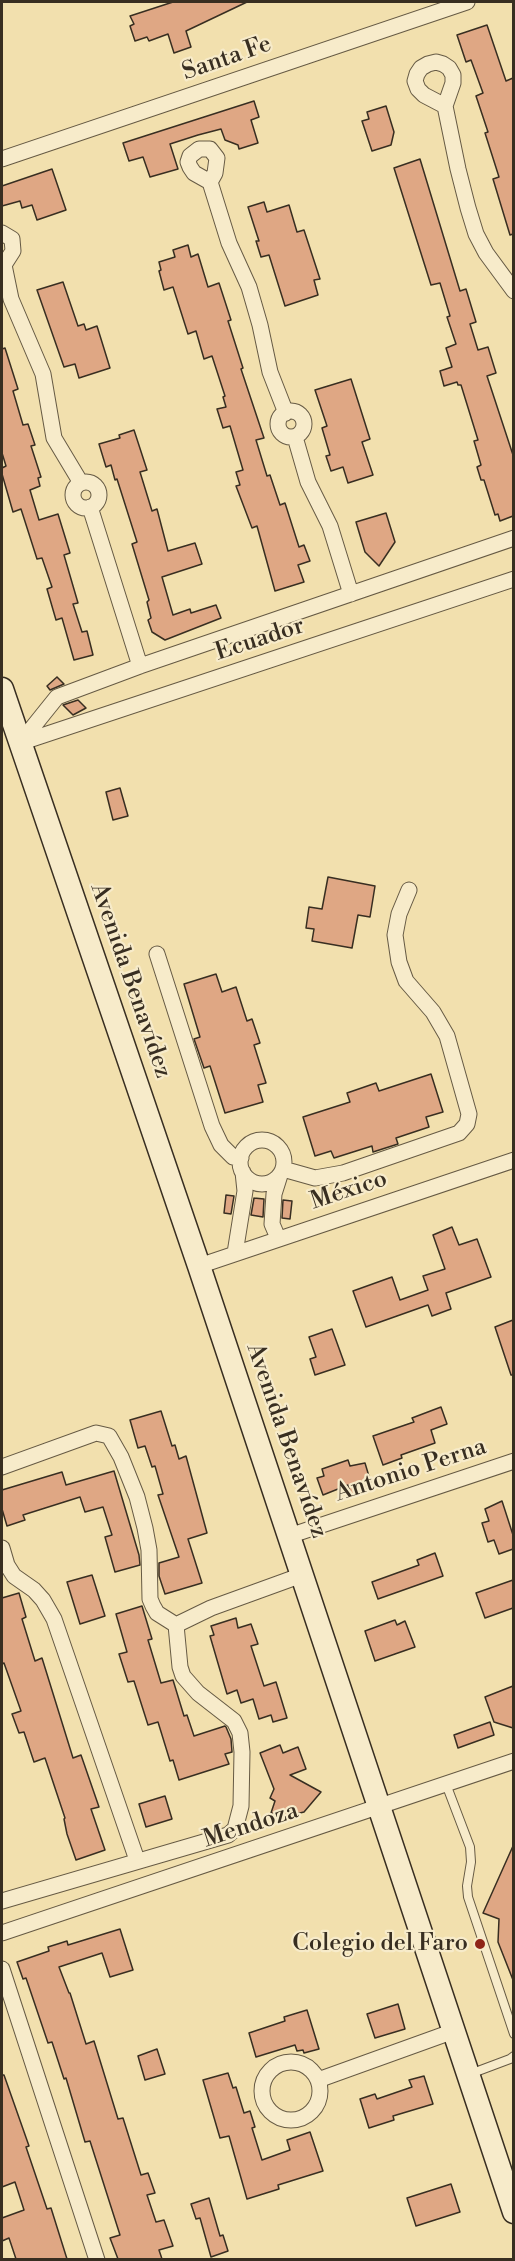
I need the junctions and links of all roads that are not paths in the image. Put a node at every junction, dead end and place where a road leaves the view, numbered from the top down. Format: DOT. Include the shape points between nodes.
graph roads {
  1 [pos="467,2"];
  2 [pos="446,106"];
  3 [pos="2,159"];
  4 [pos="210,182"];
  5 [pos="2,233"];
  6 [pos="3,264"];
  7 [pos="513,291"];
  8 [pos="513,538"];
  9 [pos="513,579"];
  10 [pos="351,594"];
  11 [pos="140,666"];
  12 [pos="2,690"];
  13 [pos="20,743"];
  14 [pos="409,890"];
  15 [pos="157,954"];
  16 [pos="513,1160"];
  17 [pos="242,1165"];
  18 [pos="281,1172"];
  19 [pos="278,1238"];
  20 [pos="235,1253"];
  21 [pos="199,1266"];
  22 [pos="513,1461"];
  23 [pos="2,1467"];
  24 [pos="289,1536"];
  25 [pos="2,1548"];
  26 [pos="302,1575"];
  27 [pos="8,1579"];
  28 [pos="176,1626"];
  29 [pos="513,1761"];
  30 [pos="446,1784"];
  31 [pos="380,1807"];
  32 [pos="137,1860"];
  33 [pos="2,1902"];
  34 [pos="2,1933"];
  35 [pos="2,1969"];
  36 [pos="454,2031"];
  37 [pos="513,2034"];
  38 [pos="513,2056"];
  39 [pos="468,2074"];
  40 [pos="318,2080"];
  41 [pos="513,2211"];
  42 [pos="96,2259"];
  1 -- 3 [label="street, Santa Fe"];
  2 -- 7 [label="street" via="476,234"];
  4 -- 10 [label="street" via="235,260 249,287 270,372 286,412 298,413 303,420 304,428 295,437 308,482 330,526"];
  5 -- 6 [label="street" via="14,244"];
  6 -- 11 [label="street" via="11,299 43,374 54,438 81,483 89,482 99,490 97,502 90,507"];
  8 -- 10 [label="street"];
  9 -- 13 [label="street, Ecuador"];
  10 -- 11 [label="street"];
  11 -- 13 [label="street" via="57,697"];
  12 -- 13 [label="main road, Avenida Benavídez"];
  13 -- 21 [label="main road, Avenida Benavídez"];
  14 -- 18 [label="street" via="395,935 399,962 406,981 433,1012 447,1036 469,1114 467,1124 459,1133 343,1173 315,1178"];
  15 -- 17 [label="street" via="212,1126 221,1145"];
  16 -- 19 [label="street, México"];
  17 -- 18 [label="street" via="248,1178 261,1184 275,1180"];
  17 -- 18 [label="street" via="248,1146 267,1141 283,1155"];
  17 -- 20 [label="street" via="245,1191"];
  18 -- 19 [label="street" via="274,1194 272,1224"];
  19 -- 20 [label="street, México"];
  20 -- 21 [label="street, México"];
  21 -- 24 [label="main road, Avenida Benavídez"];
  22 -- 24 [label="street, Antonio Perna"];
  23 -- 28 [label="street" via="96,1433 109,1436 137,1497 145,1528 150,1599 157,1613"];
  24 -- 26 [label="main road, Avenida Benavídez"];
  25 -- 27 [label="street"];
  26 -- 28 [label="street" via="211,1608"];
  26 -- 31 [label="main road, Avenida Benavídez"];
  27 -- 32 [label="street" via="34,1590 54,1619"];
  28 -- 32 [label="street" via="183,1676 234,1721 240,1733 239,1820 228,1835"];
  29 -- 30 [label="street, Mendoza"];
  30 -- 31 [label="street, Mendoza"];
  30 -- 37 [label="lane" via="470,1847 468,1898"];
  31 -- 34 [label="street, Mendoza"];
  31 -- 36 [label="main road, Avenida Benavídez"];
  32 -- 33 [label="street"];
  35 -- 42 [label="street"];
  36 -- 39 [label="main road, Avenida Benavídez"];
  36 -- 40 [label="street"];
  38 -- 39 [label="lane"];
  39 -- 41 [label="main road, Avenida Benavídez"];
}
